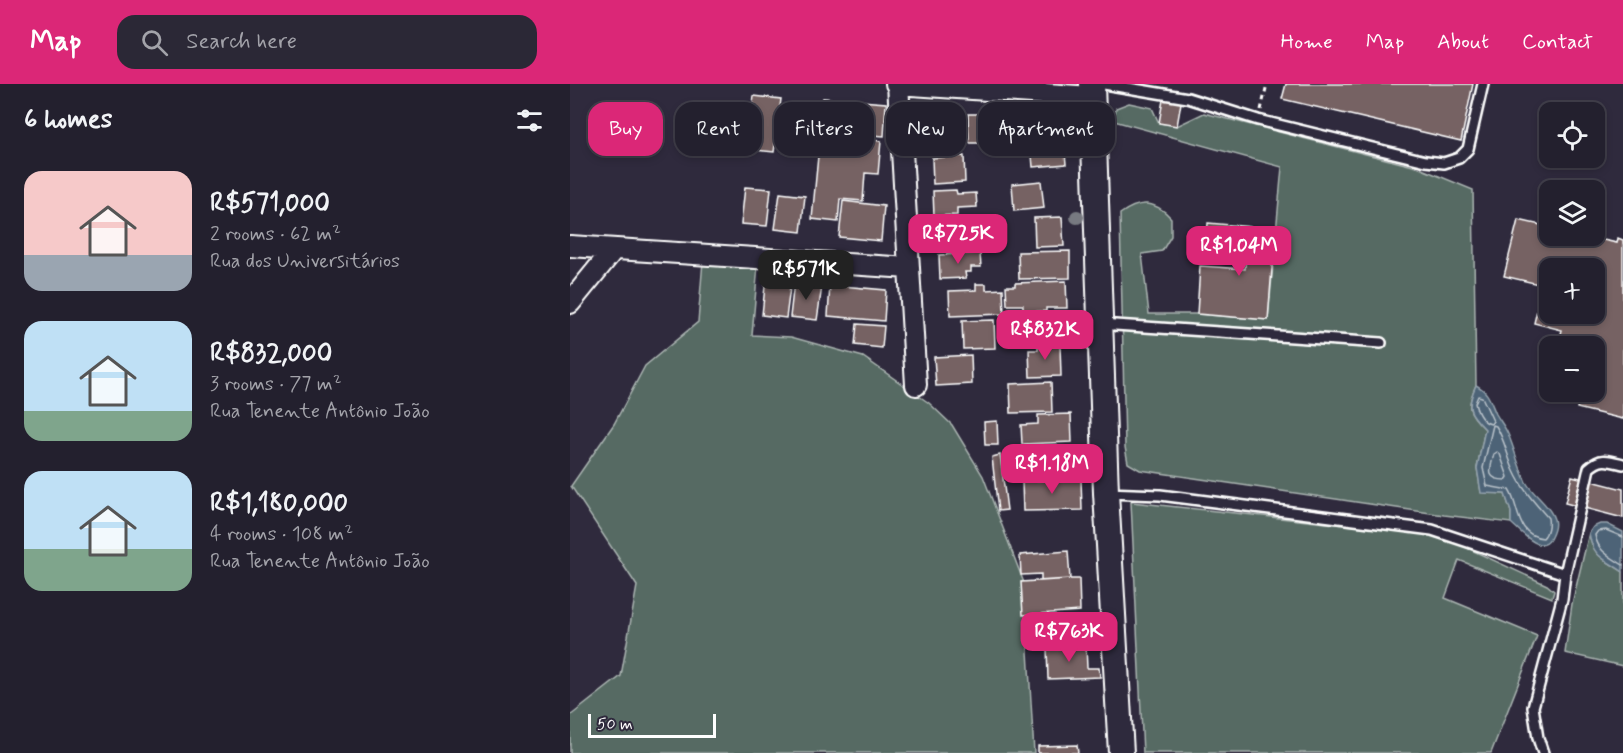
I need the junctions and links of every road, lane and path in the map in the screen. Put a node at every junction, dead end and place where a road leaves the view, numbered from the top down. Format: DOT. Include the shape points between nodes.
graph roads {
  1 [pos="897,84"];
  2 [pos="1267,84"];
  3 [pos="1483,84"];
  4 [pos="1096,88"];
  5 [pos="1258,120"];
  6 [pos="570,246"];
  7 [pos="615,249"];
  8 [pos="909,268"];
  9 [pos="570,303"];
  10 [pos="1100,324"];
  11 [pos="1381,343"];
  12 [pos="916,385"];
  13 [pos="1623,464"];
  14 [pos="1106,493"];
  15 [pos="1565,574"];
  16 [pos="1121,753"];
  17 [pos="1543,753"];
  1 -- 4 [label="street"];
  1 -- 8 [label="street"];
  2 -- 5 [label="path"];
  3 -- 5 [label="lane" via="1468,149 1459,158 1444,163"];
  4 -- 5 [label="lane" via="1188,98"];
  4 -- 10 [label="street"];
  6 -- 7 [label="street"];
  7 -- 8 [label="street"];
  7 -- 9 [label="street"];
  8 -- 12 [label="street"];
  10 -- 11 [label="lane"];
  10 -- 14 [label="street"];
  13 -- 15 [label="lane" via="1605,459 1589,468"];
  14 -- 15 [label="lane" via="1160,495 1432,530"];
  14 -- 16 [label="street"];
  15 -- 17 [label="lane" via="1533,707"];
}
